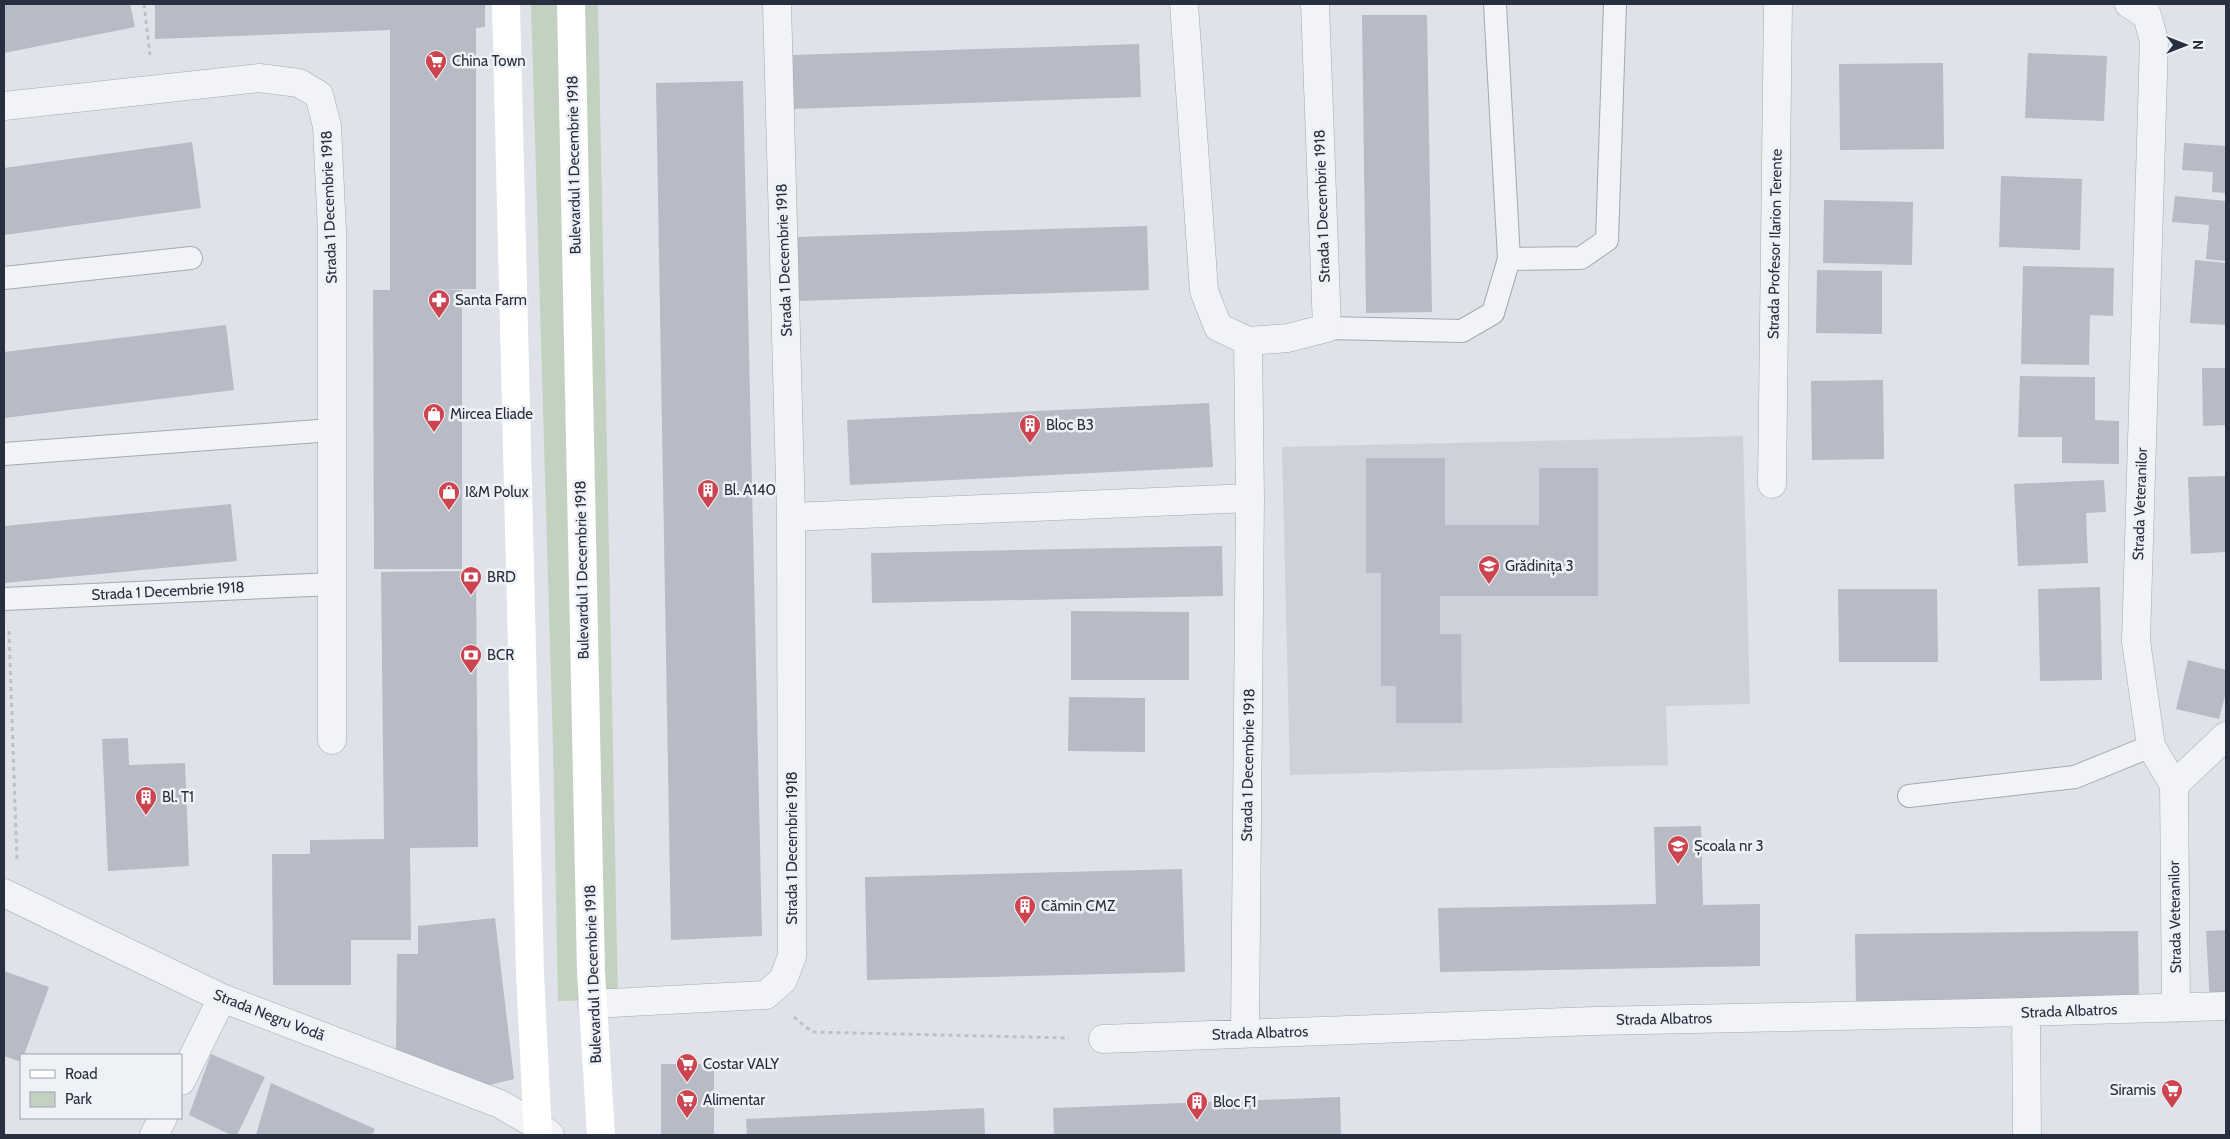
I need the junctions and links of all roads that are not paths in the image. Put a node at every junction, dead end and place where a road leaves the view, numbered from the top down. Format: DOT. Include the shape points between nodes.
graph roads {
  1 [pos="506,4"];
  2 [pos="571,4"];
  3 [pos="777,4"];
  4 [pos="1184,4"];
  5 [pos="1315,4"];
  6 [pos="1495,4"];
  7 [pos="1615,4"];
  8 [pos="1778,4"];
  9 [pos="2130,4"];
  10 [pos="4,106"];
  11 [pos="191,258"];
  12 [pos="1509,259"];
  13 [pos="4,278"];
  14 [pos="1327,328"];
  15 [pos="1248,341"];
  16 [pos="332,430"];
  17 [pos="4,454"];
  18 [pos="1772,484"];
  19 [pos="1250,498"];
  20 [pos="792,517"];
  21 [pos="332,584"];
  22 [pos="6,599"];
  23 [pos="2226,736"];
  24 [pos="332,740"];
  25 [pos="2151,746"];
  26 [pos="2174,785"];
  27 [pos="1909,796"];
  28 [pos="11,897"];
  29 [pos="222,998"];
  30 [pos="592,1004"];
  31 [pos="2226,1006"];
  32 [pos="2176,1008"];
  33 [pos="2026,1012"];
  34 [pos="1245,1033"];
  35 [pos="1102,1039"];
  36 [pos="182,1079"];
  37 [pos="162,1119"];
  38 [pos="542,1132"];
  39 [pos="154,1135"];
  40 [pos="601,1135"];
  41 [pos="2027,1135"];
  1 -- 38 [label="main road" via="530,973"];
  2 -- 30 [label="main road, Bulevardul 1 Decembrie 1918"];
  3 -- 20 [label="street, Strada 1 Decembrie 1918"];
  4 -- 15 [label="street" via="1204,291 1218,327"];
  5 -- 14 [label="street, Strada 1 Decembrie 1918"];
  6 -- 12 [label="lane"];
  7 -- 12 [label="lane" via="1607,240 1582,258"];
  8 -- 18 [label="street, Strada Profesor Ilarion Terente"];
  9 -- 25 [label="street, Strada Veteranilor" via="2146,14 2154,41 2136,641"];
  10 -- 16 [label="street, Strada 1 Decembrie 1918" via="259,78 299,83 319,95 327,126 332,231"];
  11 -- 13 [label="lane"];
  12 -- 14 [label="lane" via="1493,312 1462,331"];
  14 -- 15 [label="street" via="1288,338"];
  15 -- 19 [label="street, Strada 1 Decembrie 1918"];
  16 -- 17 [label="lane"];
  16 -- 21 [label="street, Strada 1 Decembrie 1918"];
  19 -- 20 [label="street"];
  19 -- 34 [label="street, Strada 1 Decembrie 1918"];
  20 -- 30 [label="street, Strada 1 Decembrie 1918" via="792,956 783,980 766,995"];
  21 -- 22 [label="lane, Strada 1 Decembrie 1918"];
  21 -- 24 [label="street, Strada 1 Decembrie 1918"];
  23 -- 26 [label="street"];
  25 -- 26 [label="street, Strada Veteranilor"];
  25 -- 27 [label="lane" via="2075,777"];
  26 -- 32 [label="street, Strada Veteranilor"];
  28 -- 29 [label="street, Strada Negru Vodă"];
  29 -- 36 [label="street"];
  29 -- 38 [label="street, Strada Negru Vodă" via="500,1104"];
  30 -- 40 [label="main road, Bulevardul 1 Decembrie 1918"];
  31 -- 32 [label="street, Strada Albatros"];
  32 -- 33 [label="street, Strada Albatros"];
  33 -- 34 [label="street, Strada Albatros" via="1594,1021"];
  33 -- 41 [label="street"];
  34 -- 35 [label="street, Strada Albatros"];
  37 -- 39 [label="street"];
}
